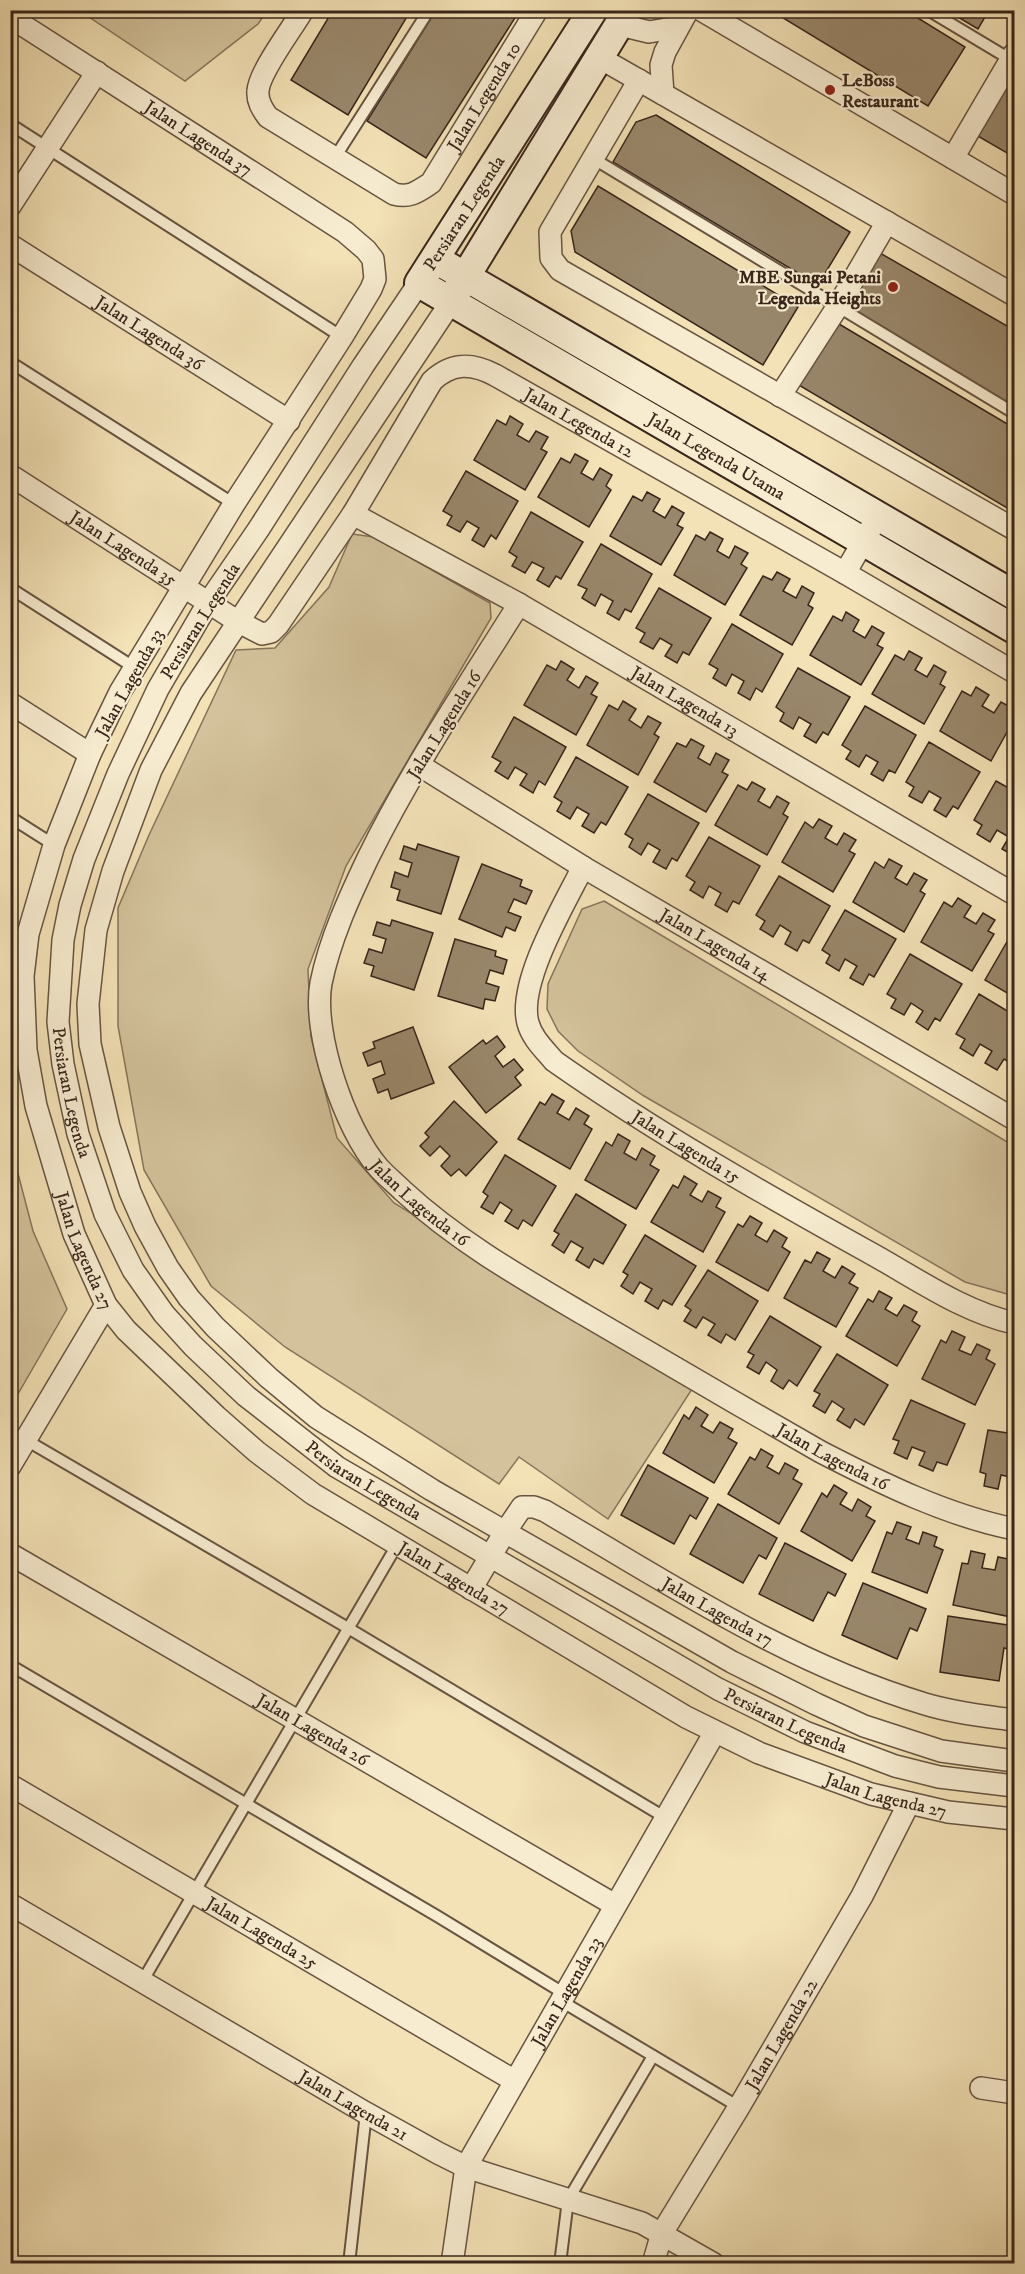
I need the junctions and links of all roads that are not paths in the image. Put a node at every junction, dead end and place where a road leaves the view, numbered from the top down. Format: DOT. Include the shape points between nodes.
graph roads {
  1 [pos="303,10"];
  2 [pos="429,10"];
  3 [pos="537,10"];
  4 [pos="593,10"];
  5 [pos="701,10"];
  6 [pos="928,10"];
  7 [pos="10,17"];
  8 [pos="624,18"];
  9 [pos="683,19"];
  10 [pos="600,58"];
  11 [pos="1013,59"];
  12 [pos="97,72"];
  13 [pos="639,80"];
  14 [pos="663,94"];
  15 [pos="10,124"];
  16 [pos="48,148"];
  17 [pos="953,158"];
  18 [pos="334,159"];
  19 [pos="594,159"];
  20 [pos="1014,194"];
  21 [pos="10,206"];
  22 [pos="887,222"];
  23 [pos="10,245"];
  24 [pos="435,259"];
  25 [pos="375,267"];
  26 [pos="466,276"];
  27 [pos="419,283"];
  28 [pos="1014,295"];
  29 [pos="451,302"];
  30 [pos="838,306"];
  31 [pos="342,338"];
  32 [pos="10,362"];
  33 [pos="780,396"];
  34 [pos="1014,412"];
  35 [pos="289,421"];
  36 [pos="10,475"];
  37 [pos="234,504"];
  38 [pos="353,514"];
  39 [pos="878,516"];
  40 [pos="1014,529"];
  41 [pos="863,541"];
  42 [pos="845,573"];
  43 [pos="184,586"];
  44 [pos="10,588"];
  45 [pos="1014,595"];
  46 [pos="208,603"];
  47 [pos="519,604"];
  48 [pos="1011,620"];
  49 [pos="237,621"];
  50 [pos="135,668"];
  51 [pos="1014,672"];
  52 [pos="10,703"];
  53 [pos="90,754"];
  54 [pos="419,765"];
  55 [pos="10,817"];
  56 [pos="54,845"];
  57 [pos="583,867"];
  58 [pos="1014,894"];
  59 [pos="19,931"];
  60 [pos="1014,1119"];
  61 [pos="109,1126"];
  62 [pos="78,1134"];
  63 [pos="46,1145"];
  64 [pos="106,1305"];
  65 [pos="1014,1323"];
  66 [pos="26,1440"];
  67 [pos="10,1466"];
  68 [pos="1014,1529"];
  69 [pos="505,1532"];
  70 [pos="397,1545"];
  71 [pos="10,1554"];
  72 [pos="490,1557"];
  73 [pos="471,1589"];
  74 [pos="348,1628"];
  75 [pos="10,1665"];
  76 [pos="295,1719"];
  77 [pos="1014,1720"];
  78 [pos="715,1732"];
  79 [pos="1014,1761"];
  80 [pos="10,1785"];
  81 [pos="1014,1785"];
  82 [pos="909,1803"];
  83 [pos="246,1804"];
  84 [pos="666,1818"];
  85 [pos="1014,1819"];
  86 [pos="194,1893"];
  87 [pos="10,1904"];
  88 [pos="615,1905"];
  89 [pos="142,1983"];
  90 [pos="562,1997"];
  91 [pos="653,2056"];
  92 [pos="515,2081"];
  93 [pos="981,2088"];
  94 [pos="1014,2093"];
  95 [pos="739,2107"];
  96 [pos="366,2114"];
  97 [pos="466,2167"];
  98 [pos="568,2200"];
  99 [pos="662,2233"];
  100 [pos="349,2264"];
  101 [pos="452,2264"];
  102 [pos="560,2264"];
  103 [pos="653,2264"];
  104 [pos="714,2264"];
  1 -- 18 [label="street" via="259,80 258,99 268,117"];
  2 -- 18 [label="lane"];
  3 -- 18 [label="street, Jalan Legenda 10" via="430,183 414,195 394,194"];
  4 -- 24 [label="street, Persiaran Legenda"];
  5 -- 17 [label="street"];
  6 -- 11 [label="lane"];
  7 -- 12 [label="street, Jalan Lagenda 37"];
  8 -- 9 [label="street" via="649,32"];
  8 -- 10 [label="street, Persiaran Legenda"];
  9 -- 14 [label="street" via="664,52"];
  10 -- 13 [label="street"];
  10 -- 26 [label="street, Persiaran Legenda"];
  11 -- 17 [label="street"];
  12 -- 16 [label="street"];
  12 -- 25 [label="street, Jalan Lagenda 37" via="345,232 366,250"];
  13 -- 14 [label="street"];
  13 -- 19 [label="street"];
  14 -- 22 [label="street"];
  15 -- 16 [label="lane"];
  16 -- 21 [label="street"];
  16 -- 31 [label="lane"];
  17 -- 20 [label="street"];
  19 -- 30 [label="lane"];
  19 -- 33 [label="street" via="550,232 551,258 560,270"];
  22 -- 28 [label="street"];
  22 -- 30 [label="street"];
  23 -- 35 [label="street, Jalan Lagenda 36"];
  24 -- 26 [label="street, Jalan Legenda Utama"];
  24 -- 27 [label="street, Persiaran Legenda"];
  25 -- 31 [label="street, Jalan Lagenda 33" via="371,290"];
  26 -- 29 [label="street, Persiaran Legenda"];
  26 -- 39 [label="street, Jalan Legenda Utama"];
  27 -- 29 [label="street, Jalan Legenda Utama"];
  27 -- 46 [label="street, Persiaran Legenda"];
  29 -- 41 [label="street, Jalan Legenda Utama"];
  29 -- 49 [label="street, Persiaran Legenda"];
  30 -- 33 [label="street"];
  30 -- 34 [label="lane"];
  31 -- 35 [label="street, Jalan Lagenda 33"];
  32 -- 37 [label="lane"];
  33 -- 40 [label="street"];
  35 -- 37 [label="street, Jalan Lagenda 33"];
  36 -- 43 [label="street, Jalan Lagenda 35"];
  37 -- 43 [label="street, Jalan Lagenda 33"];
  38 -- 42 [label="street, Jalan Legenda 12" via="432,381 447,369 472,366 495,375"];
  38 -- 47 [label="street, Jalan Lagenda 13"];
  38 -- 49 [label="street, Jalan Legenda 12" via="271,632 262,634"];
  39 -- 41 [label="street"];
  39 -- 45 [label="street, Jalan Legenda Utama"];
  41 -- 42 [label="street"];
  41 -- 48 [label="street, Jalan Legenda Utama"];
  42 -- 51 [label="street, Jalan Legenda 12"];
  43 -- 46 [label="street, Jalan Lagenda 35"];
  43 -- 50 [label="street, Jalan Lagenda 33"];
  44 -- 50 [label="lane"];
  46 -- 49 [label="street, Jalan Lagenda 35"];
  46 -- 62 [label="street, Persiaran Legenda" via="158,689 118,774 70,905 63,940 58,1022"];
  47 -- 54 [label="street, Jalan Lagenda 16"];
  47 -- 58 [label="street, Jalan Lagenda 13"];
  49 -- 61 [label="street, Persiaran Legenda" via="191,693 151,770 113,871 96,930 88,1004 90,1044"];
  50 -- 53 [label="street, Jalan Lagenda 33"];
  52 -- 53 [label="street"];
  53 -- 56 [label="street, Jalan Lagenda 33"];
  54 -- 57 [label="street, Jalan Lagenda 14"];
  54 -- 68 [label="street, Jalan Lagenda 16" via="350,895 329,951 321,986 321,1020 347,1118 379,1169 436,1219 515,1275 821,1452 912,1497"];
  55 -- 56 [label="lane"];
  56 -- 59 [label="street, Jalan Lagenda 33"];
  57 -- 60 [label="street, Jalan Lagenda 14"];
  57 -- 65 [label="street, Jalan Lagenda 15" via="548,936 526,995 528,1022 537,1041 554,1061 687,1147 816,1223 974,1310"];
  59 -- 63 [label="street, Jalan Lagenda 33" via="26,1050"];
  61 -- 62 [label="street"];
  61 -- 69 [label="street, Persiaran Legenda" via="145,1226 173,1276 214,1327 316,1418"];
  62 -- 63 [label="street"];
  62 -- 72 [label="street, Persiaran Legenda" via="105,1214 133,1270 193,1346 246,1396 337,1467"];
  63 -- 64 [label="street, Jalan Lagenda 27" via="74,1234"];
  64 -- 66 [label="street"];
  64 -- 70 [label="street, Jalan Lagenda 27" via="126,1330 257,1452 313,1494"];
  66 -- 67 [label="street"];
  66 -- 74 [label="lane"];
  69 -- 72 [label="street, Jalan Lagenda 17"];
  69 -- 77 [label="street, Jalan Lagenda 17" via="522,1507 545,1511 754,1633 836,1673 926,1705"];
  69 -- 79 [label="street, Persiaran Legenda" via="732,1662 864,1726 941,1751"];
  70 -- 73 [label="street, Jalan Lagenda 27"];
  70 -- 74 [label="lane"];
  71 -- 76 [label="street, Jalan Lagenda 26"];
  72 -- 73 [label="street, Jalan Lagenda 17"];
  72 -- 81 [label="street, Persiaran Legenda" via="718,1689 805,1732 895,1766 939,1777"];
  73 -- 78 [label="street, Jalan Lagenda 27"];
  74 -- 76 [label="lane"];
  74 -- 84 [label="lane"];
  75 -- 83 [label="lane"];
  76 -- 83 [label="lane"];
  76 -- 88 [label="street, Jalan Lagenda 26"];
  78 -- 82 [label="street, Jalan Lagenda 27" via="848,1786"];
  78 -- 84 [label="street, Jalan Lagenda 23"];
  80 -- 86 [label="street, Jalan Lagenda 25"];
  82 -- 85 [label="street, Jalan Lagenda 27" via="948,1812"];
  82 -- 95 [label="street, Jalan Lagenda 22" via="862,1896"];
  83 -- 86 [label="lane"];
  83 -- 90 [label="lane" via="437,1916"];
  84 -- 88 [label="street, Jalan Lagenda 23"];
  86 -- 89 [label="lane"];
  86 -- 92 [label="street, Jalan Lagenda 25"];
  87 -- 89 [label="street, Jalan Lagenda 21"];
  88 -- 90 [label="street, Jalan Lagenda 23"];
  89 -- 96 [label="street, Jalan Lagenda 21"];
  90 -- 91 [label="lane"];
  90 -- 92 [label="street, Jalan Lagenda 23"];
  91 -- 95 [label="lane"];
  91 -- 98 [label="lane"];
  92 -- 97 [label="street, Jalan Lagenda 23"];
  93 -- 94 [label="street"];
  95 -- 99 [label="street, Jalan Lagenda 22"];
  96 -- 97 [label="street, Jalan Lagenda 21"];
  96 -- 100 [label="lane"];
  97 -- 98 [label="street, Jalan Lagenda 21"];
  97 -- 101 [label="street, Jalan Lagenda 23"];
  98 -- 99 [label="street, Jalan Lagenda 21"];
  98 -- 102 [label="lane"];
  99 -- 103 [label="street, Jalan Lagenda 22"];
  99 -- 104 [label="street, Jalan Lagenda 21"];
}
